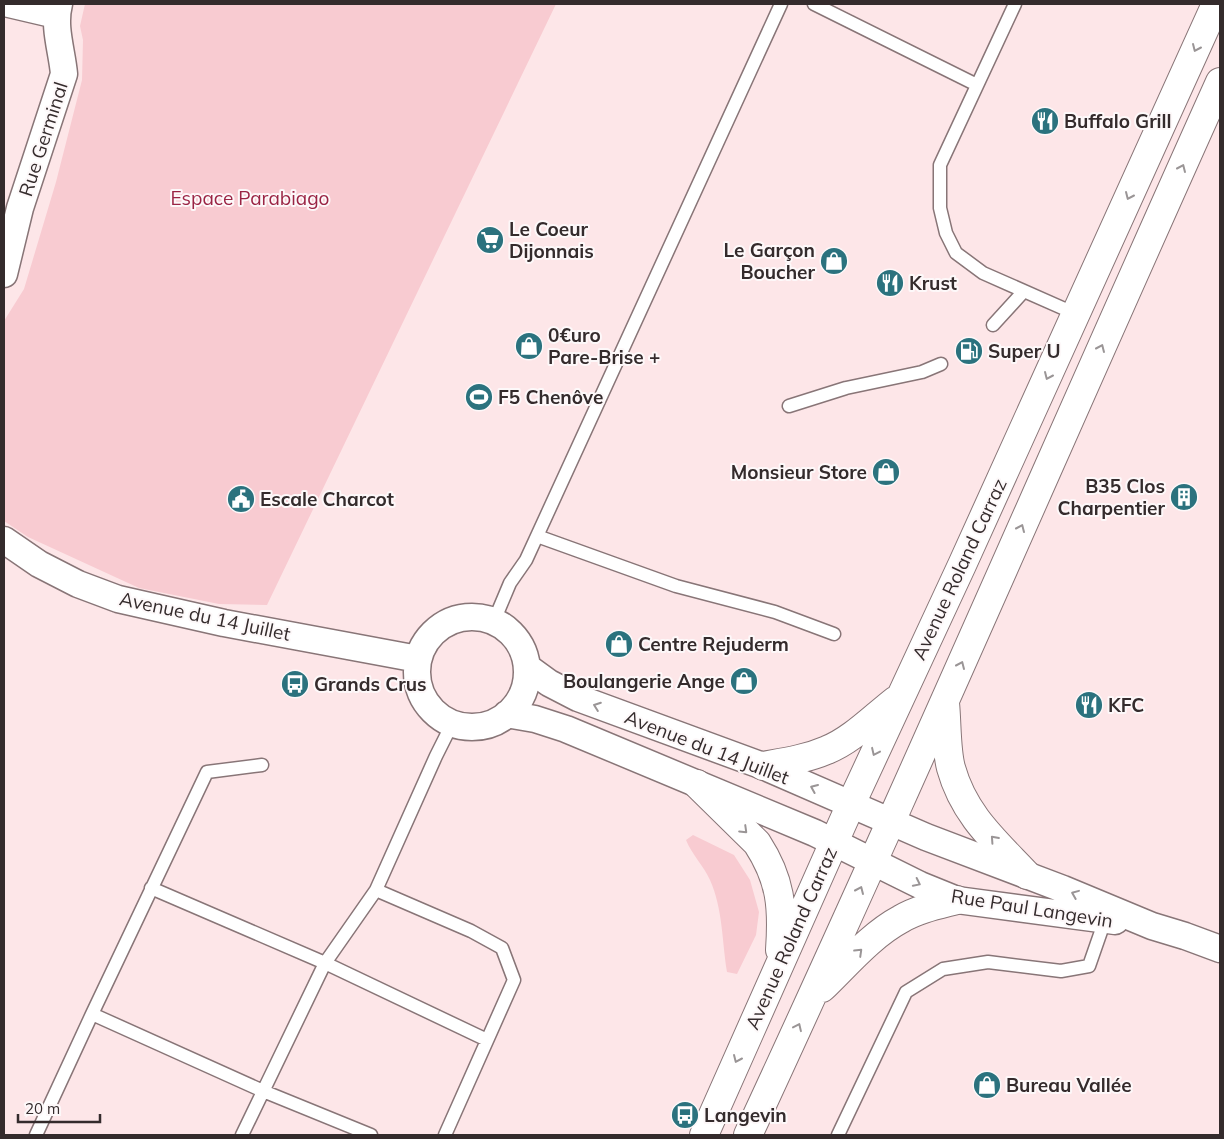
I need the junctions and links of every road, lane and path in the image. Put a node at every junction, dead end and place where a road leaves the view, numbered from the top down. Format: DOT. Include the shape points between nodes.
graph roads {
  1 [pos="8,4"];
  2 [pos="781,4"];
  3 [pos="814,4"];
  4 [pos="1014,4"];
  5 [pos="1216,4"];
  6 [pos="58,10"];
  7 [pos="1220,82"];
  8 [pos="977,85"];
  9 [pos="4,274"];
  10 [pos="1024,291"];
  11 [pos="1076,314"];
  12 [pos="993,325"];
  13 [pos="942,364"];
  14 [pos="789,406"];
  15 [pos="537,536"];
  16 [pos="4,540"];
  17 [pos="494,621"];
  18 [pos="834,634"];
  19 [pos="418,659"];
  20 [pos="527,667"];
  21 [pos="901,696"];
  22 [pos="945,701"];
  23 [pos="508,714"];
  24 [pos="452,724"];
  25 [pos="262,765"];
  26 [pos="763,766"];
  27 [pos="697,784"];
  28 [pos="852,804"];
  29 [pos="891,822"];
  30 [pos="834,843"];
  31 [pos="873,861"];
  32 [pos="1026,875"];
  33 [pos="151,888"];
  34 [pos="376,890"];
  35 [pos="957,900"];
  36 [pos="1105,920"];
  37 [pos="1152,926"];
  38 [pos="1220,947"];
  39 [pos="325,964"];
  40 [pos="778,966"];
  41 [pos="812,998"];
  42 [pos="92,1014"];
  43 [pos="487,1040"];
  44 [pos="264,1091"];
  45 [pos="36,1135"];
  46 [pos="242,1135"];
  47 [pos="370,1135"];
  48 [pos="445,1135"];
  49 [pos="704,1135"];
  50 [pos="748,1135"];
  51 [pos="838,1135"];
  1 -- 6 [label="street"];
  2 -- 15 [label="lane"];
  3 -- 8 [label="lane"];
  4 -- 8 [label="lane"];
  5 -- 11 [label="main road, Avenue Roland Carraz, one-way"];
  6 -- 9 [label="street, Rue Germinal" via="64,74 20,208"];
  22 -- 7 [label="main road, Avenue Roland Carraz, one-way"];
  8 -- 10 [label="lane" via="940,165 940,208 946,233 956,253 983,273"];
  10 -- 11 [label="lane"];
  10 -- 12 [label="lane"];
  11 -- 21 [label="main road, Avenue Roland Carraz, one-way"];
  13 -- 14 [label="lane"];
  15 -- 17 [label="lane" via="526,560 510,582"];
  15 -- 18 [label="lane" via="676,586 775,612"];
  16 -- 19 [label="street, Avenue du 14 Juillet" via="39,564 78,584 118,598 224,623"];
  17 -- 19 [label="street" via="467,617 441,626 423,646"];
  17 -- 20 [label="street" via="517,640"];
  19 -- 24 [label="street" via="420,691 438,716"];
  20 -- 23 [label="street" via="526,685"];
  26 -- 20 [label="street, Avenue du 14 Juillet, one-way" via="578,698"];
  21 -- 26 [label="main road" via="828,750"];
  21 -- 28 [label="main road, Avenue Roland Carraz, one-way"];
  22 -- 29 [label="main road, Avenue Roland Carraz"];
  32 -- 22 [label="main road, one-way" via="972,816 960,795 951,767"];
  23 -- 24 [label="street" via="481,726"];
  23 -- 27 [label="street, Avenue du 14 Juillet" via="566,730"];
  24 -- 34 [label="lane"];
  25 -- 33 [label="lane" via="207,772"];
  28 -- 26 [label="street, Avenue du 14 Juillet, one-way"];
  27 -- 30 [label="street, Avenue du 14 Juillet"];
  27 -- 40 [label="main road, one-way" via="757,843 772,870 782,916"];
  28 -- 29 [label="street, Avenue du 14 Juillet"];
  28 -- 30 [label="main road, Avenue Roland Carraz"];
  29 -- 31 [label="main road, Avenue Roland Carraz"];
  29 -- 32 [label="street, Rue Paul Langevin"];
  30 -- 31 [label="street, Rue Paul Langevin"];
  30 -- 40 [label="main road, Avenue Roland Carraz"];
  31 -- 35 [label="street, Rue Paul Langevin, one-way"];
  41 -- 31 [label="main road, Avenue Roland Carraz, one-way"];
  37 -- 32 [label="street, Rue Paul Langevin, one-way"];
  33 -- 39 [label="lane"];
  33 -- 42 [label="lane"];
  34 -- 39 [label="lane"];
  34 -- 43 [label="lane" via="502,948 514,980"];
  35 -- 36 [label="street, Rue Paul Langevin"];
  41 -- 35 [label="main road, one-way" via="873,938 900,919"];
  36 -- 37 [label="street, Rue Paul Langevin"];
  36 -- 51 [label="lane" via="1089,966 1061,971 988,962 943,969 906,992"];
  37 -- 38 [label="street, Rue Paul Langevin"];
  39 -- 43 [label="lane"];
  39 -- 44 [label="lane"];
  40 -- 49 [label="main road, Avenue Roland Carraz, one-way"];
  50 -- 41 [label="main road, Avenue Roland Carraz, one-way"];
  42 -- 44 [label="lane"];
  42 -- 45 [label="lane"];
  43 -- 48 [label="lane"];
  44 -- 46 [label="lane"];
  44 -- 47 [label="lane"];
}
